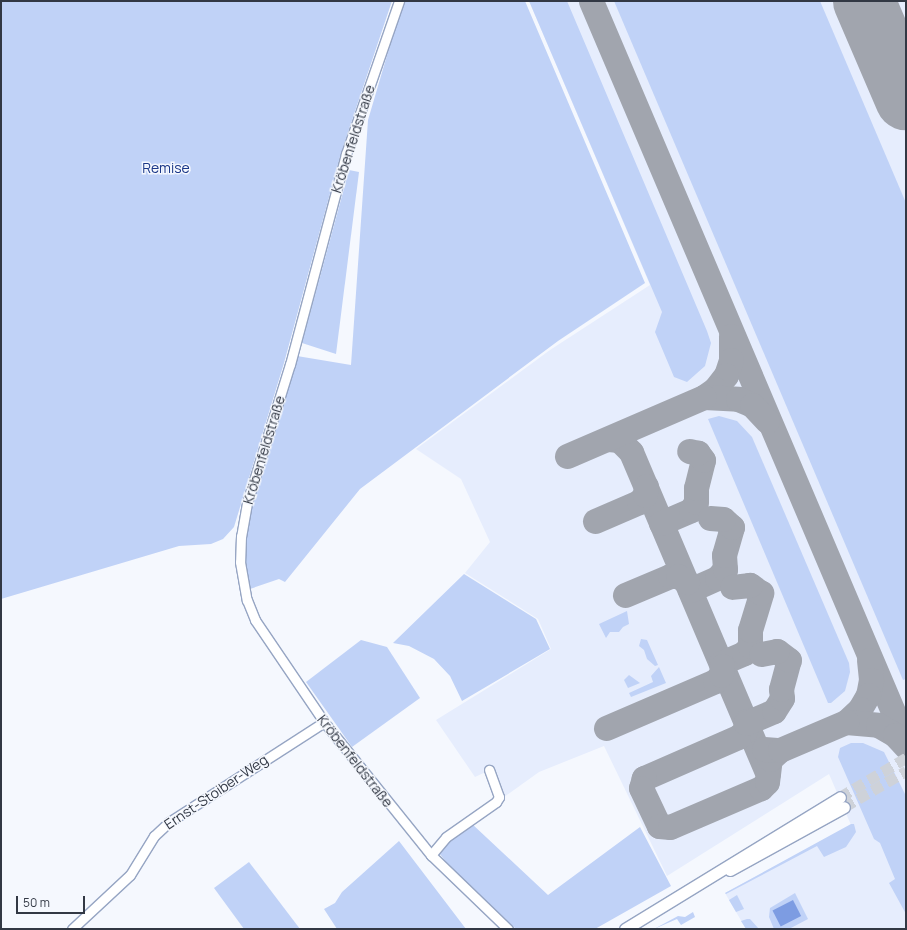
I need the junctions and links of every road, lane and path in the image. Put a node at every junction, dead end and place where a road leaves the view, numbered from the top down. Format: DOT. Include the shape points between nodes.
graph roads {
  1 [pos="399,1"];
  2 [pos="324,722"];
  3 [pos="489,770"];
  4 [pos="842,802"];
  5 [pos="431,855"];
  6 [pos="72,929"];
  7 [pos="508,929"];
  8 [pos="625,929"];
  1 -- 2 [label="street, Kröbenfeldstraße" via="346,154 290,364 247,503 241,536 242,578 255,620"];
  2 -- 5 [label="street, Kröbenfeldstraße"];
  2 -- 6 [label="street, Ernst-Stoiber-Weg" via="169,822 154,836 130,875"];
  3 -- 5 [label="street" via="499,797 496,802 446,837"];
  4 -- 8 [label="main road" via="754,847 697,886"];
  5 -- 7 [label="street, Kröbenfeldstraße"];
}
